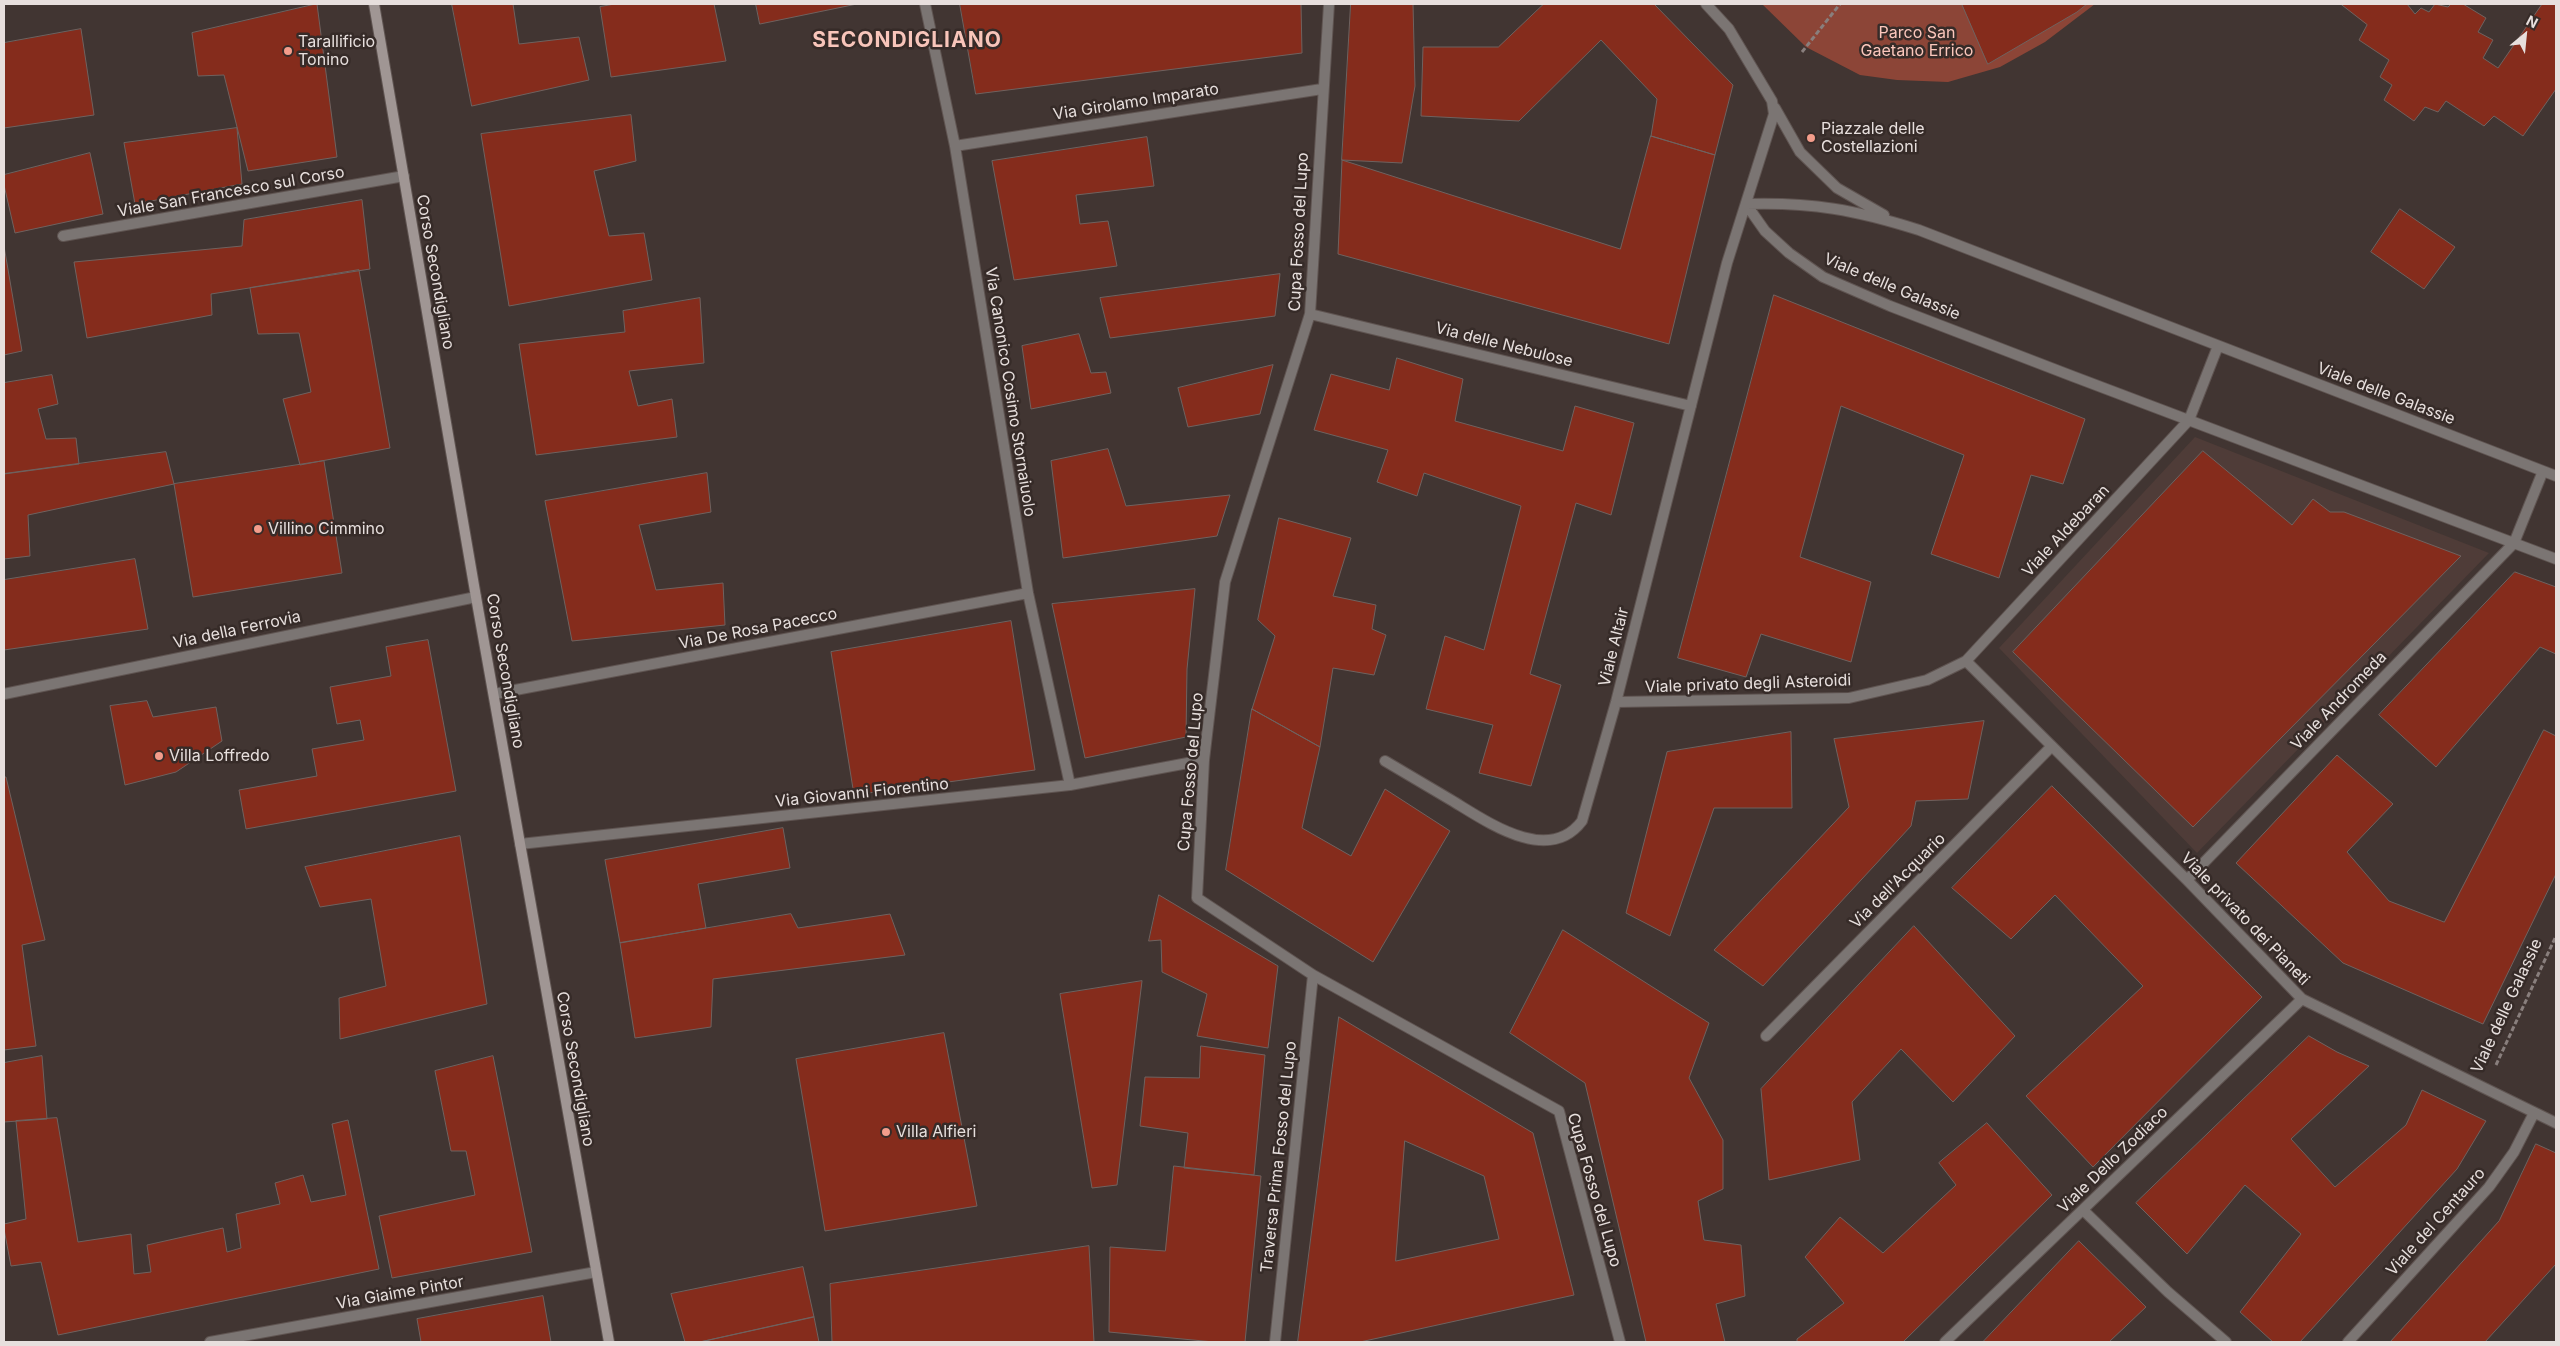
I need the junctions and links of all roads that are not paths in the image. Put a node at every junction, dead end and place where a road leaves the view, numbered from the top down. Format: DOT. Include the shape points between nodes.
graph roads {
  1 [pos="374,4"];
  2 [pos="925,4"];
  3 [pos="1328,4"];
  4 [pos="1706,4"];
  5 [pos="1322,89"];
  6 [pos="1774,108"];
  7 [pos="955,146"];
  8 [pos="404,176"];
  9 [pos="1746,204"];
  10 [pos="1895,222"];
  11 [pos="63,236"];
  12 [pos="1310,314"];
  13 [pos="2218,346"];
  14 [pos="1691,406"];
  15 [pos="2189,420"];
  16 [pos="2543,471"];
  17 [pos="2556,476"];
  18 [pos="2514,543"];
  19 [pos="2556,559"];
  20 [pos="1028,593"];
  21 [pos="476,596"];
  22 [pos="1966,661"];
  23 [pos="4,694"];
  24 [pos="494,694"];
  25 [pos="1616,702"];
  26 [pos="2051,746"];
  27 [pos="1204,760"];
  28 [pos="1385,761"];
  29 [pos="1070,785"];
  30 [pos="520,844"];
  31 [pos="2186,880"];
  32 [pos="1313,975"];
  33 [pos="2302,999"];
  34 [pos="1766,1036"];
  35 [pos="2534,1112"];
  36 [pos="2556,1123"];
  37 [pos="2083,1210"];
  38 [pos="596,1272"];
  39 [pos="210,1342"];
  40 [pos="608,1342"];
  41 [pos="1275,1342"];
  42 [pos="1620,1342"];
  43 [pos="1945,1342"];
  44 [pos="2226,1342"];
  45 [pos="2348,1342"];
  1 -- 8 [label="main road, Corso Secondigliano"];
  2 -- 7 [label="street, Via Canonico Cosimo Stornaiuolo"];
  3 -- 5 [label="street, Cupa Fosso del Lupo"];
  4 -- 6 [label="street" via="1729,29"];
  5 -- 7 [label="street, Via Girolamo Imparato"];
  5 -- 12 [label="street, Cupa Fosso del Lupo"];
  6 -- 9 [label="street"];
  6 -- 10 [label="street, Viale delle Galassie" via="1800,152 1837,188"];
  7 -- 20 [label="street, Via Canonico Cosimo Stornaiuolo"];
  8 -- 11 [label="street, Viale San Francesco sul Corso"];
  8 -- 21 [label="main road, Corso Secondigliano"];
  9 -- 10 [label="street, Viale delle Galassie" via="1806,203"];
  9 -- 14 [label="street, Viale Altair" via="1727,263"];
  9 -- 15 [label="street, Viale delle Galassie" via="1765,231 1823,277 1899,310"];
  10 -- 13 [label="street, Viale delle Galassie"];
  12 -- 14 [label="street, Via delle Nebulose"];
  12 -- 27 [label="street, Cupa Fosso del Lupo" via="1225,582"];
  13 -- 15 [label="street"];
  13 -- 16 [label="street, Viale delle Galassie"];
  14 -- 25 [label="street, Viale Altair"];
  15 -- 18 [label="street, Viale delle Galassie"];
  15 -- 22 [label="street, Viale Aldebaran"];
  16 -- 17 [label="street, Viale delle Galassie"];
  16 -- 18 [label="street"];
  18 -- 19 [label="street, Viale delle Galassie"];
  18 -- 31 [label="street, Viale Andromeda"];
  20 -- 24 [label="street, Via De Rosa Pacecco"];
  20 -- 29 [label="street, Via Canonico Cosimo Stornaiuolo"];
  21 -- 23 [label="street, Via della Ferrovia"];
  21 -- 24 [label="main road, Corso Secondigliano"];
  22 -- 25 [label="street, Viale privato degli Asteroidi" via="1927,680 1849,698"];
  22 -- 26 [label="street, Viale privato dei Pianeti"];
  24 -- 30 [label="main road, Corso Secondigliano"];
  25 -- 28 [label="street, Viale Altair" via="1582,821 1577,828 1553,839 1524,838 1499,829"];
  26 -- 31 [label="street, Viale privato dei Pianeti"];
  26 -- 34 [label="street, Via dell'Acquario"];
  27 -- 29 [label="street, Via Giovanni Fiorentino"];
  27 -- 32 [label="street, Cupa Fosso del Lupo" via="1197,898"];
  29 -- 30 [label="street, Via Giovanni Fiorentino"];
  30 -- 38 [label="main road, Corso Secondigliano"];
  31 -- 33 [label="street, Viale privato dei Pianeti"];
  32 -- 41 [label="street, Traversa Prima Fosso del Lupo"];
  32 -- 42 [label="street, Cupa Fosso del Lupo" via="1559,1112"];
  33 -- 35 [label="street, Viale privato dei Pianeti"];
  33 -- 37 [label="street, Viale Dello Zodiaco"];
  35 -- 36 [label="street, Viale privato dei Pianeti"];
  35 -- 45 [label="street, Viale del Centauro" via="2514,1152 2490,1187"];
  37 -- 43 [label="street, Viale Dello Zodiaco"];
  37 -- 44 [label="street" via="2168,1292"];
  38 -- 39 [label="street, Via Giaime Pintor"];
  38 -- 40 [label="main road, Corso Secondigliano"];
}
